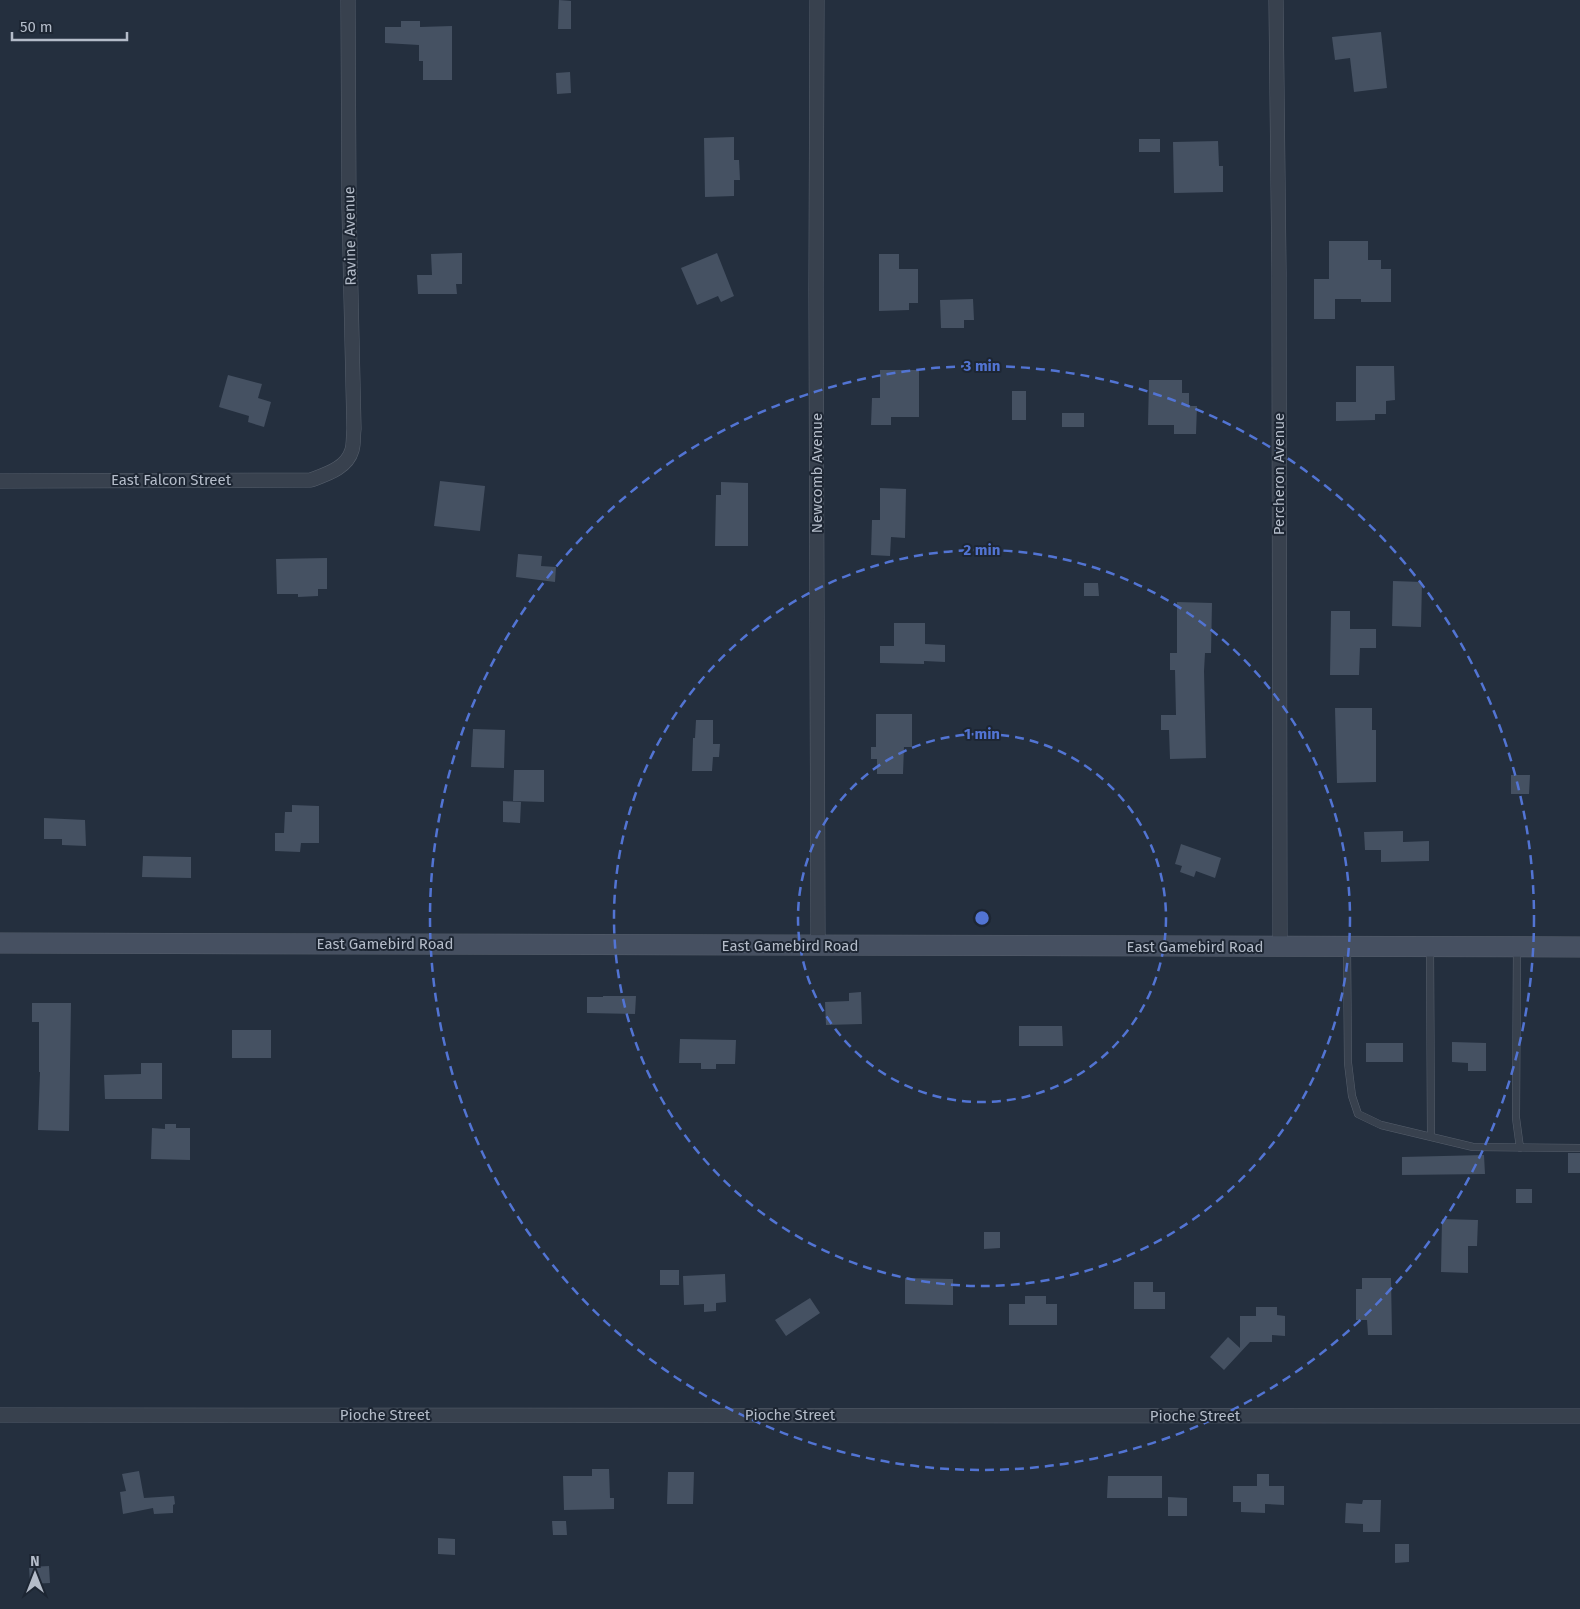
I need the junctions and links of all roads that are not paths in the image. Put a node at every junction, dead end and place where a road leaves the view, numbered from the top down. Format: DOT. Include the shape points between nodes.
graph roads {
  1 [pos="348,0"];
  2 [pos="817,0"];
  3 [pos="1276,0"];
  4 [pos="340,467"];
  5 [pos="0,481"];
  6 [pos="0,943"];
  7 [pos="818,946"];
  8 [pos="1280,947"];
  9 [pos="1346,947"];
  10 [pos="1430,947"];
  11 [pos="1517,947"];
  12 [pos="1580,947"];
  13 [pos="1431,1137"];
  14 [pos="1520,1148"];
  15 [pos="1580,1148"];
  16 [pos="0,1415"];
  17 [pos="1580,1416"];
  1 -- 4 [label="street, Ravine Avenue" via="354,429 352,452"];
  2 -- 7 [label="street, Newcomb Avenue"];
  3 -- 8 [label="street, Percheron Avenue"];
  4 -- 5 [label="street, East Falcon Street" via="311,480"];
  6 -- 7 [label="main road, East Gamebird Road"];
  7 -- 8 [label="main road, East Gamebird Road"];
  8 -- 9 [label="main road, East Gamebird Road"];
  9 -- 10 [label="main road, East Gamebird Road"];
  9 -- 13 [label="lane" via="1348,1064 1358,1114 1381,1125"];
  10 -- 11 [label="main road, East Gamebird Road"];
  10 -- 13 [label="lane"];
  11 -- 12 [label="main road, East Gamebird Road"];
  11 -- 14 [label="lane" via="1516,1118"];
  13 -- 14 [label="lane" via="1473,1147"];
  14 -- 15 [label="lane"];
  16 -- 17 [label="street, Pioche Street"];
}
